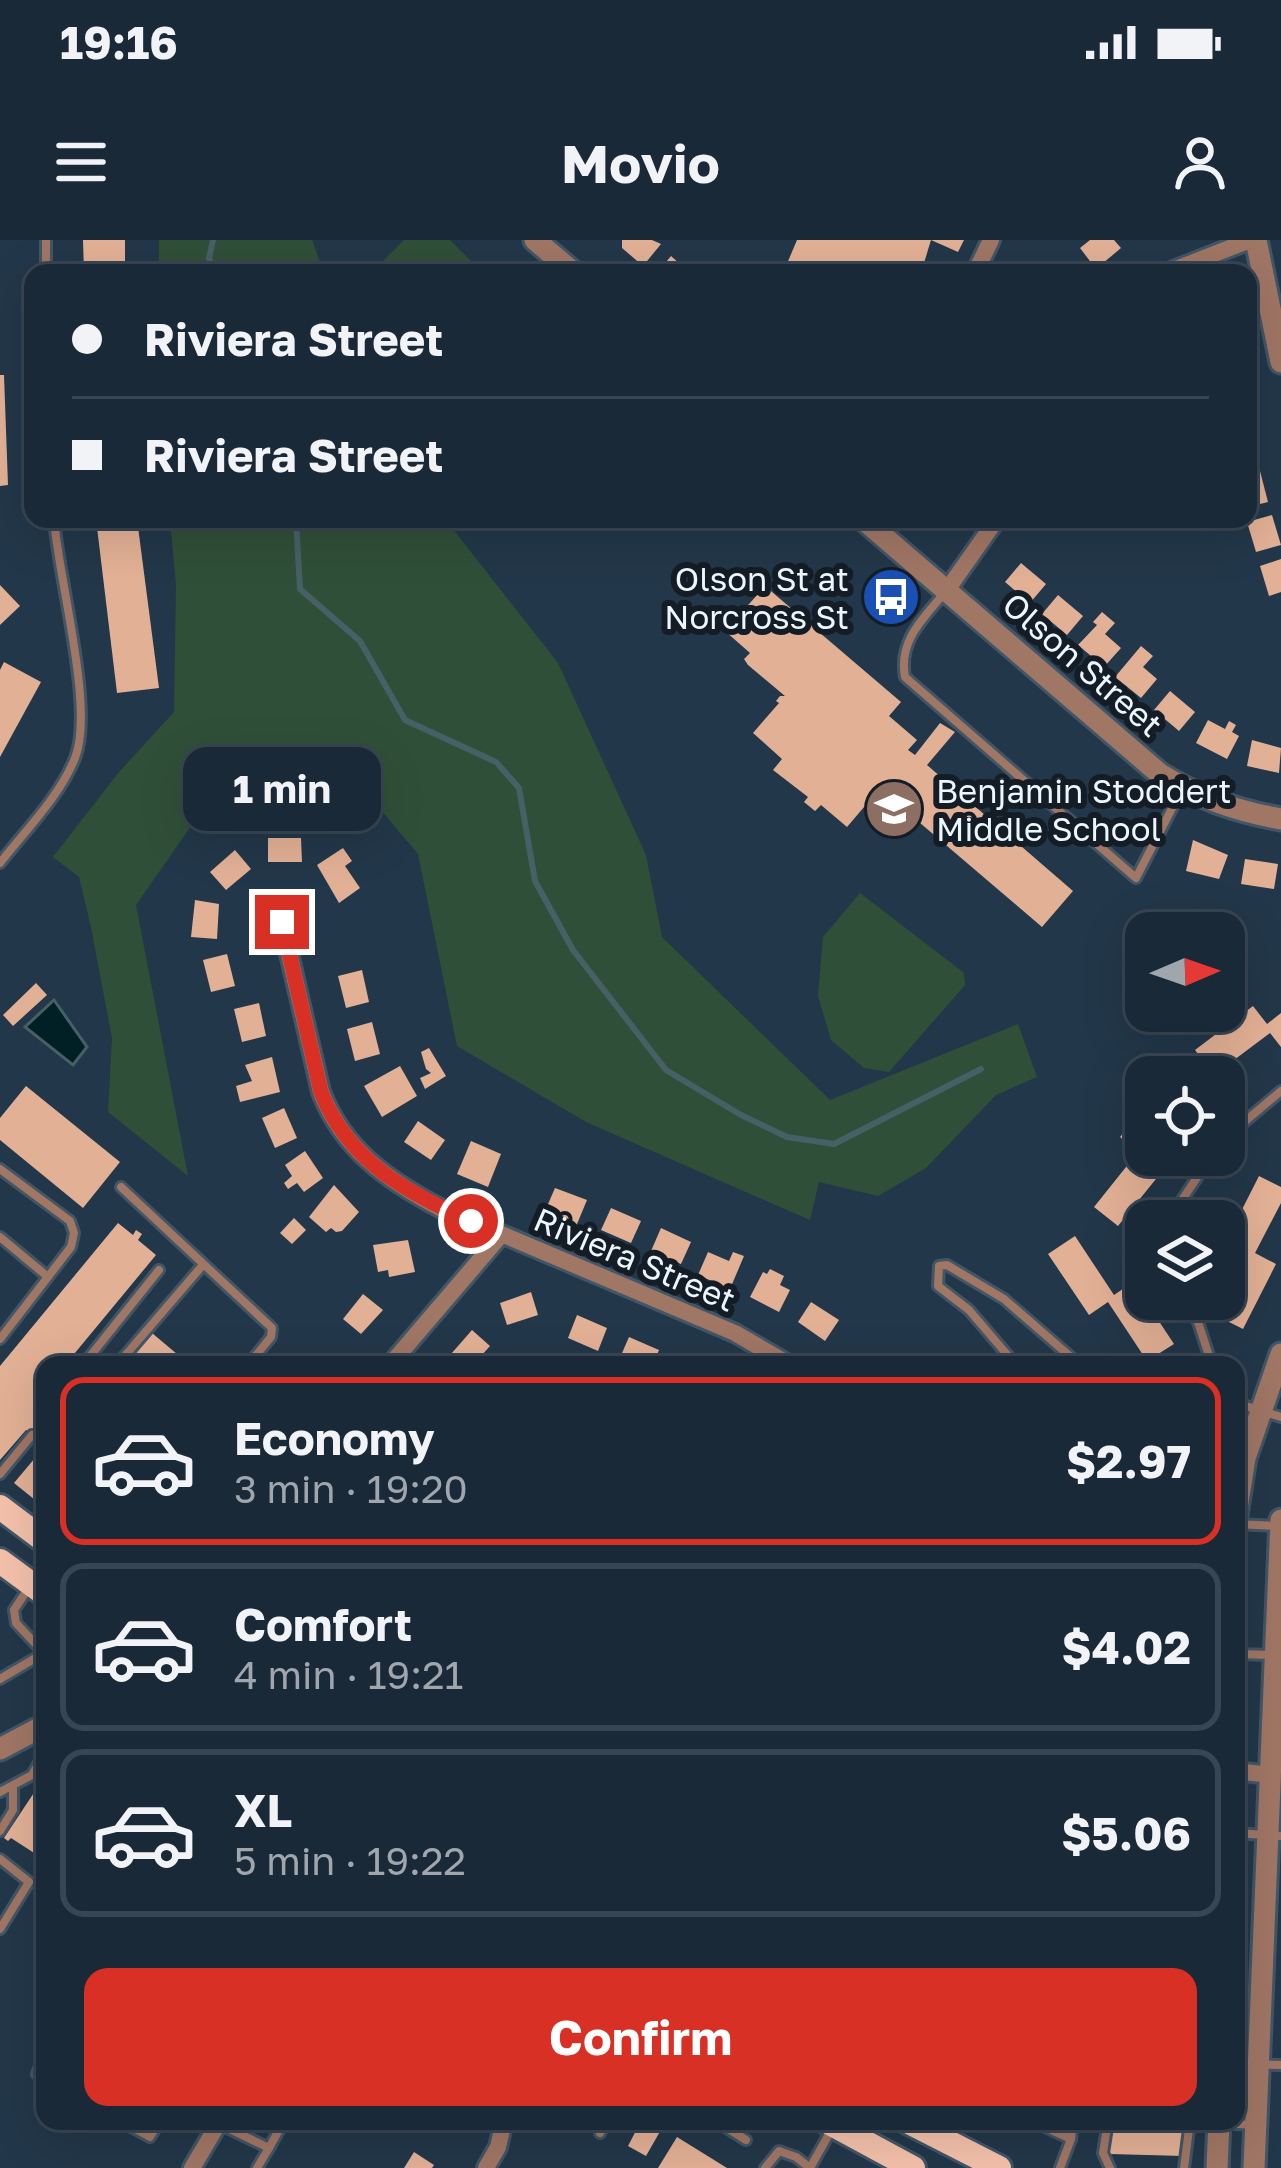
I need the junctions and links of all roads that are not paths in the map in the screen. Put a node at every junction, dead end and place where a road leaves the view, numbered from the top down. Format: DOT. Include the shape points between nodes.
graph roads {
  1 [pos="535,240"];
  2 [pos="1252,240"];
  3 [pos="563,264"];
  4 [pos="1189,264"];
  5 [pos="1281,362"];
  6 [pos="55,528"];
  7 [pos="874,528"];
  8 [pos="991,528"];
  9 [pos="946,590"];
  10 [pos="1183,788"];
  11 [pos="1281,818"];
  12 [pos="0,863"];
  13 [pos="282,922"];
  14 [pos="1281,1091"];
  15 [pos="1245,1121"];
  16 [pos="0,1169"];
  17 [pos="121,1187"];
  18 [pos="501,1235"];
  19 [pos="0,1237"];
  20 [pos="202,1266"];
  21 [pos="159,1270"];
  22 [pos="49,1277"];
  23 [pos="1197,1320"];
  24 [pos="0,1339"];
  25 [pos="1281,1354"];
  26 [pos="90,1356"];
  27 [pos="125,1356"];
  28 [pos="255,1356"];
  29 [pos="398,1356"];
  30 [pos="774,1356"];
  31 [pos="1008,1356"];
  32 [pos="1069,1356"];
  33 [pos="1209,1356"];
  34 [pos="1270,1414"];
  35 [pos="32,1436"];
  36 [pos="1245,1458"];
  37 [pos="0,1474"];
  38 [pos="0,1508"];
  39 [pos="1245,1521"];
  40 [pos="1281,1524"];
  41 [pos="36,1534"];
  42 [pos="0,1561"];
  43 [pos="36,1588"];
  44 [pos="36,1591"];
  45 [pos="36,1645"];
  46 [pos="1245,1654"];
  47 [pos="1278,1656"];
  48 [pos="36,1659"];
  49 [pos="0,1679"];
  50 [pos="36,1729"];
  51 [pos="0,1749"];
  52 [pos="36,1768"];
  53 [pos="1245,1773"];
  54 [pos="1270,1774"];
  55 [pos="13,1786"];
  56 [pos="0,1792"];
  57 [pos="0,1831"];
  58 [pos="1274,1835"];
  59 [pos="0,1859"];
  60 [pos="0,1928"];
  61 [pos="1247,2064"];
  62 [pos="1281,2065"];
  63 [pos="1245,2124"];
  64 [pos="1256,2125"];
  65 [pos="213,2130"];
  66 [pos="233,2130"];
  67 [pos="279,2130"];
  68 [pos="502,2130"];
  69 [pos="602,2130"];
  70 [pos="730,2130"];
  71 [pos="827,2130"];
  72 [pos="842,2130"];
  73 [pos="932,2130"];
  74 [pos="1052,2130"];
  75 [pos="1072,2130"];
  76 [pos="1107,2130"];
  77 [pos="1189,2130"];
  78 [pos="1218,2130"];
  79 [pos="600,2133"];
  80 [pos="1071,2139"];
  81 [pos="746,2140"];
  82 [pos="269,2148"];
  83 [pos="900,2165"];
  84 [pos="192,2168"];
  85 [pos="257,2168"];
  86 [pos="486,2168"];
  87 [pos="765,2168"];
  88 [pos="810,2168"];
  89 [pos="999,2168"];
  90 [pos="1060,2168"];
  91 [pos="1110,2168"];
  92 [pos="1184,2168"];
  93 [pos="1216,2168"];
  94 [pos="1254,2168"];
  1 -- 3 [label="street"];
  2 -- 4 [label="street"];
  2 -- 5 [label="street"];
  6 -- 12 [label="lane" via="81,740 69,772"];
  7 -- 9 [label="street, Olson Street"];
  8 -- 9 [label="street"];
  9 -- 10 [label="street, Olson Street"];
  9 -- 10 [label="lane" via="905,646 905,677 1136,878"];
  10 -- 11 [label="street, Olson Street"];
  13 -- 18 [label="street, Riviera Street" via="331,1118 396,1185"];
  14 -- 15 [label="lane"];
  16 -- 22 [label="lane" via="70,1221 71,1247"];
  17 -- 20 [label="lane"];
  18 -- 29 [label="street"];
  18 -- 30 [label="street, Riviera Street"];
  19 -- 22 [label="lane"];
  20 -- 27 [label="lane"];
  20 -- 28 [label="lane" via="272,1328"];
  21 -- 26 [label="lane"];
  22 -- 24 [label="lane"];
  23 -- 33 [label="lane"];
  25 -- 34 [label="street"];
  31 -- 32 [label="lane" via="938,1286 939,1267 1004,1300"];
  34 -- 36 [label="street"];
  35 -- 37 [label="lane"];
  38 -- 41 [label="main road"];
  39 -- 40 [label="lane"];
  40 -- 47 [label="street"];
  42 -- 43 [label="main road"];
  44 -- 45 [label="lane" via="14,1610"];
  46 -- 47 [label="lane"];
  47 -- 54 [label="street"];
  48 -- 49 [label="lane"];
  50 -- 51 [label="street"];
  52 -- 55 [label="lane"];
  53 -- 54 [label="street"];
  54 -- 58 [label="street"];
  55 -- 56 [label="lane"];
  55 -- 57 [label="lane" via="13,1810"];
  58 -- 61 [label="street"];
  59 -- 60 [label="lane" via="29,1882"];
  61 -- 62 [label="lane"];
  61 -- 64 [label="street"];
  63 -- 64 [label="lane"];
  64 -- 94 [label="street"];
  65 -- 84 [label="street"];
  66 -- 82 [label="lane"];
  67 -- 82 [label="lane"];
  68 -- 86 [label="street"];
  69 -- 79 [label="lane"];
  70 -- 81 [label="lane"];
  71 -- 88 [label="lane"];
  72 -- 83 [label="main road"];
  73 -- 89 [label="main road"];
  74 -- 80 [label="lane"];
  75 -- 80 [label="lane"];
  76 -- 91 [label="lane"];
  77 -- 92 [label="lane"];
  78 -- 93 [label="street"];
  80 -- 90 [label="lane"];
  82 -- 85 [label="lane"];
  87 -- 88 [label="lane" via="778,2151"];
}
